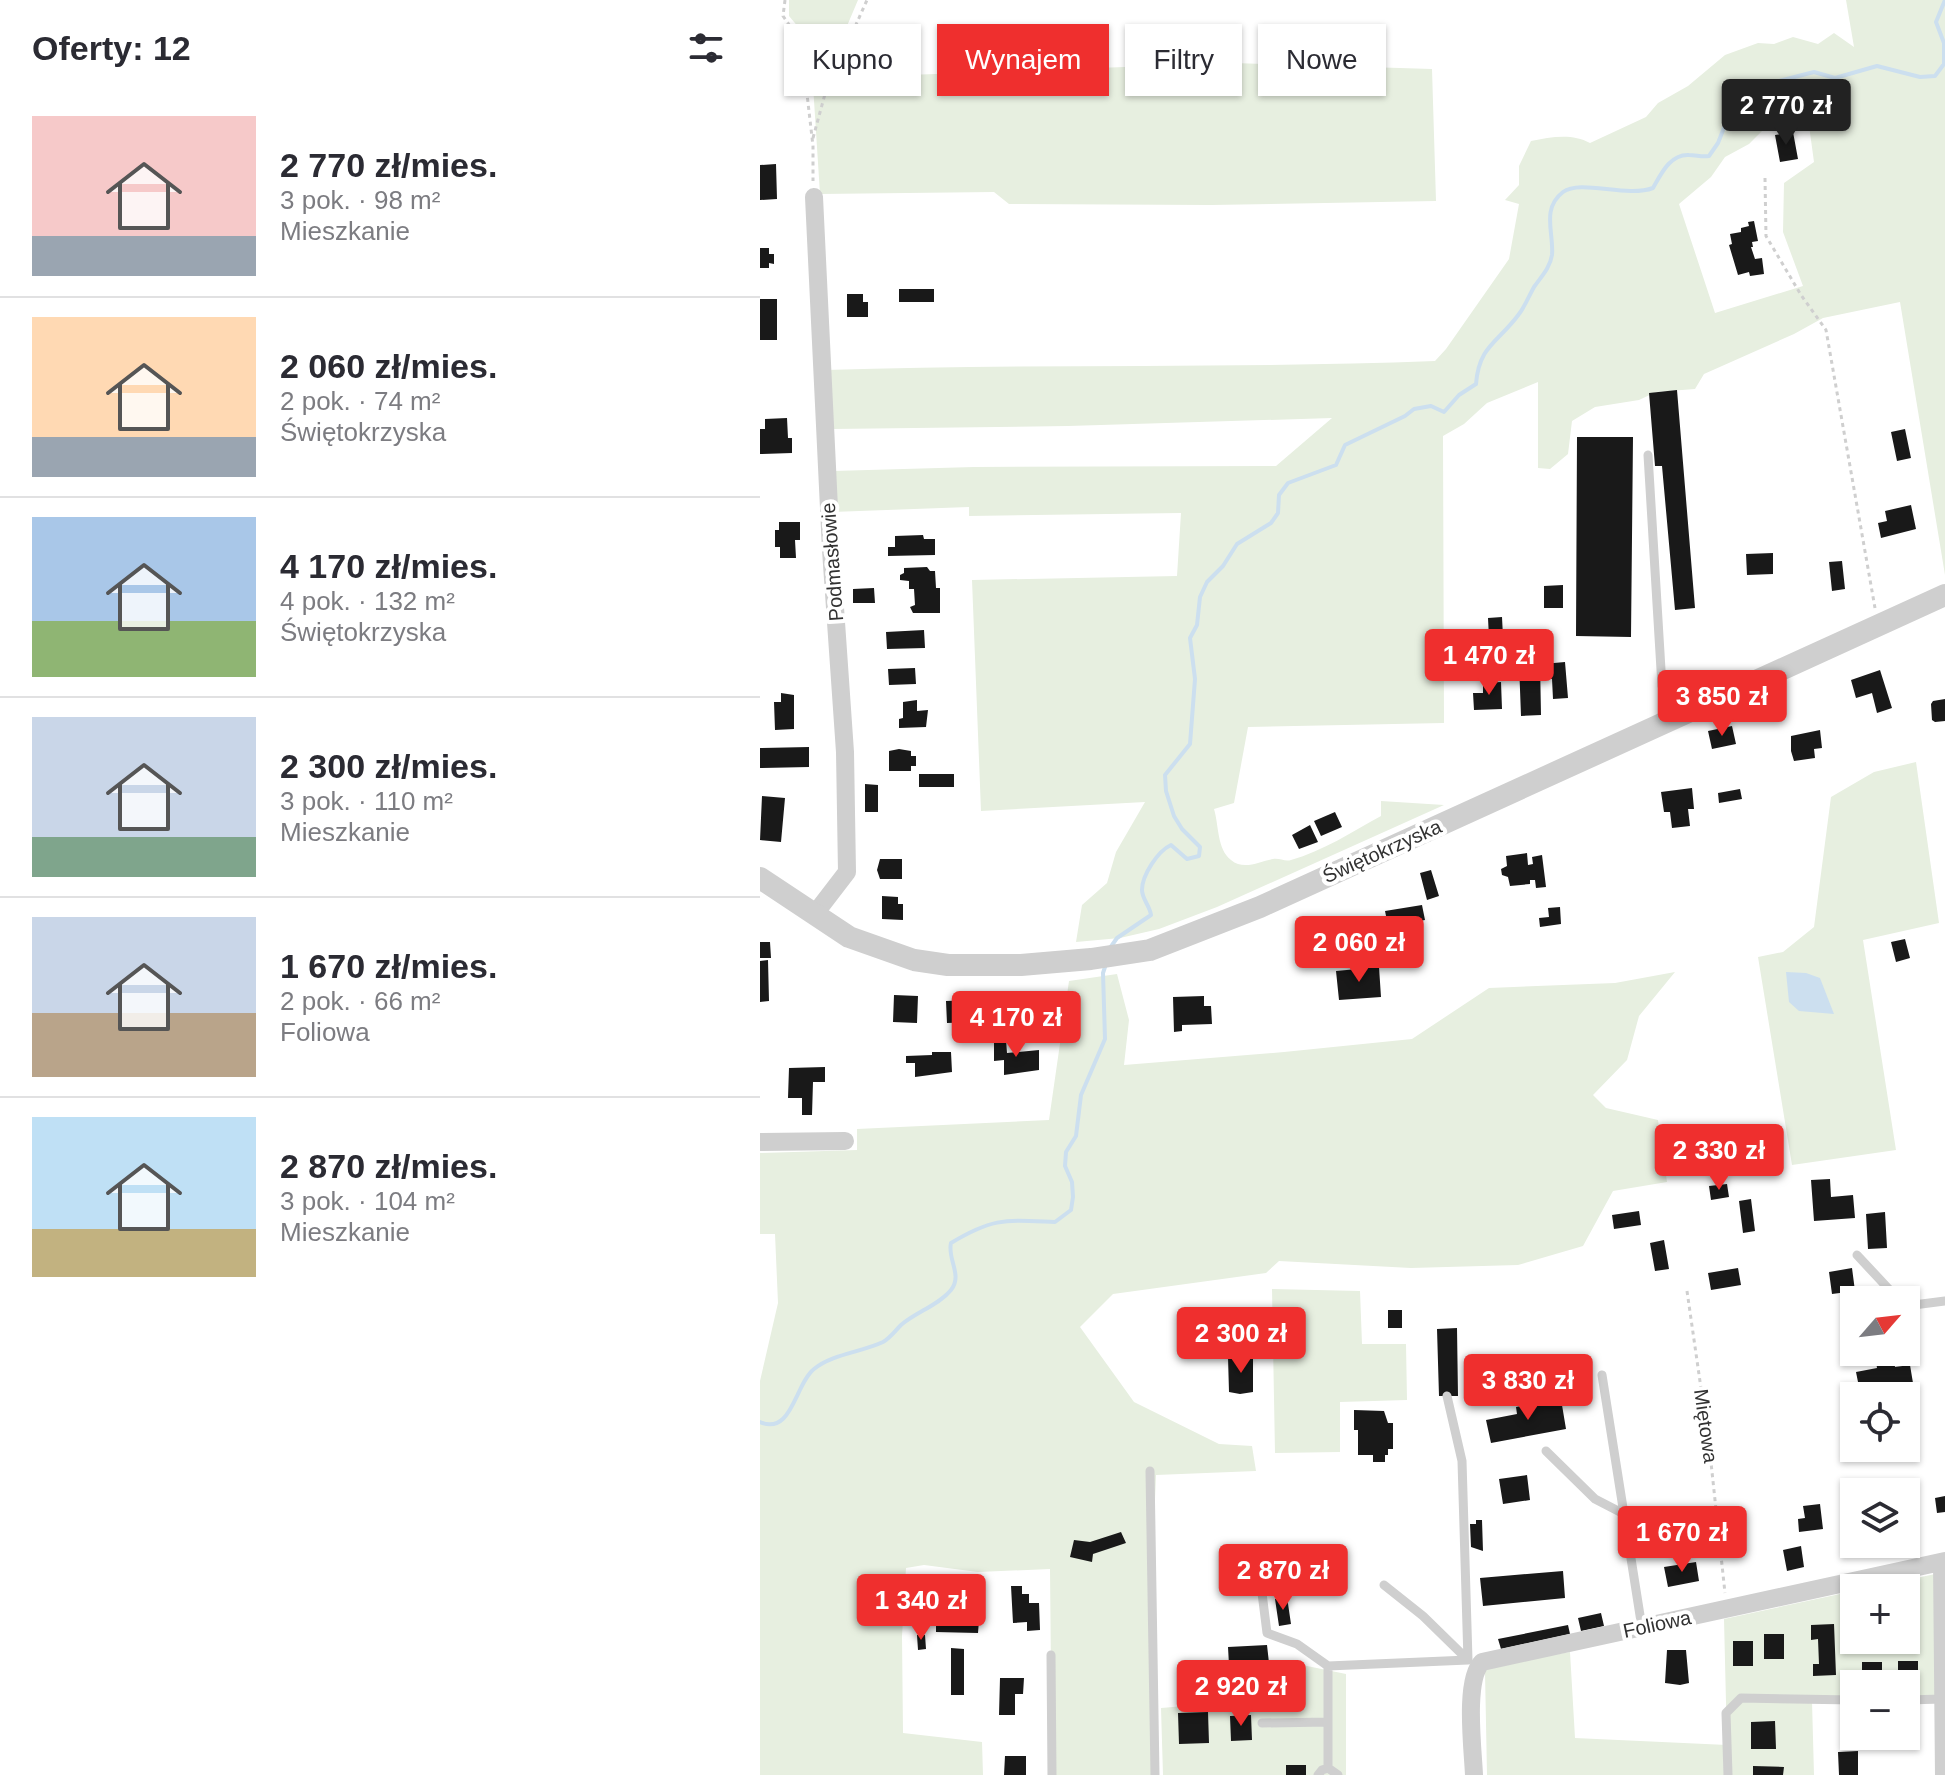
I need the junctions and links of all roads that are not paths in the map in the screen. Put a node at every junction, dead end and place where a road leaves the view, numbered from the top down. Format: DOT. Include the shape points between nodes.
graph roads {
  1 [pos="814,197"];
  2 [pos="1648,455"];
  3 [pos="1945,595"];
  4 [pos="1676,717"];
  5 [pos="760,878"];
  6 [pos="814,915"];
  7 [pos="845,1141"];
  8 [pos="760,1142"];
  9 [pos="1857,1255"];
  10 [pos="1886,1286"];
  11 [pos="1945,1301"];
  12 [pos="1920,1304"];
  13 [pos="1602,1375"];
  14 [pos="1447,1396"];
  15 [pos="1546,1451"];
  16 [pos="1150,1471"];
  17 [pos="1624,1514"];
  18 [pos="1944,1562"];
  19 [pos="1261,1585"];
  20 [pos="1384,1585"];
  21 [pos="1642,1628"];
  22 [pos="1051,1655"];
  23 [pos="1472,1664"];
  24 [pos="1328,1666"];
  25 [pos="1943,1699"];
  26 [pos="1840,1700"];
  27 [pos="1920,1700"];
  28 [pos="1327,1722"];
  29 [pos="1262,1723"];
  30 [pos="1328,1768"];
  31 [pos="1052,1775"];
  32 [pos="1155,1775"];
  33 [pos="1318,1775"];
  34 [pos="1338,1775"];
  35 [pos="1474,1775"];
  36 [pos="1728,1775"];
  37 [pos="1944,1775"];
  1 -- 6 [label="street, Podmasłowie" via="847,872"];
  2 -- 4 [label="lane" via="1662,686"];
  3 -- 4 [label="street, Świętokrzyska"];
  4 -- 6 [label="street, Świętokrzyska" via="1260,907 1150,950 1021,965 914,960 849,937"];
  5 -- 6 [label="street, Świętokrzyska"];
  7 -- 8 [label="street"];
  9 -- 10 [label="lane"];
  11 -- 12 [label="lane"];
  13 -- 17 [label="lane"];
  14 -- 23 [label="lane" via="1462,1461"];
  15 -- 17 [label="lane" via="1595,1499"];
  16 -- 32 [label="lane"];
  17 -- 21 [label="lane"];
  18 -- 21 [label="street, Foliowa"];
  18 -- 25 [label="street"];
  19 -- 24 [label="lane" via="1267,1633 1297,1644"];
  20 -- 23 [label="lane"];
  21 -- 23 [label="street, Foliowa"];
  22 -- 31 [label="lane"];
  23 -- 24 [label="lane"];
  23 -- 35 [label="street"];
  24 -- 28 [label="lane"];
  25 -- 27 [label="lane"];
  25 -- 37 [label="street"];
  26 -- 36 [label="lane" via="1741,1698 1726,1713"];
  28 -- 29 [label="lane"];
  28 -- 30 [label="lane"];
  30 -- 33 [label="lane"];
  30 -- 34 [label="lane"];
}
